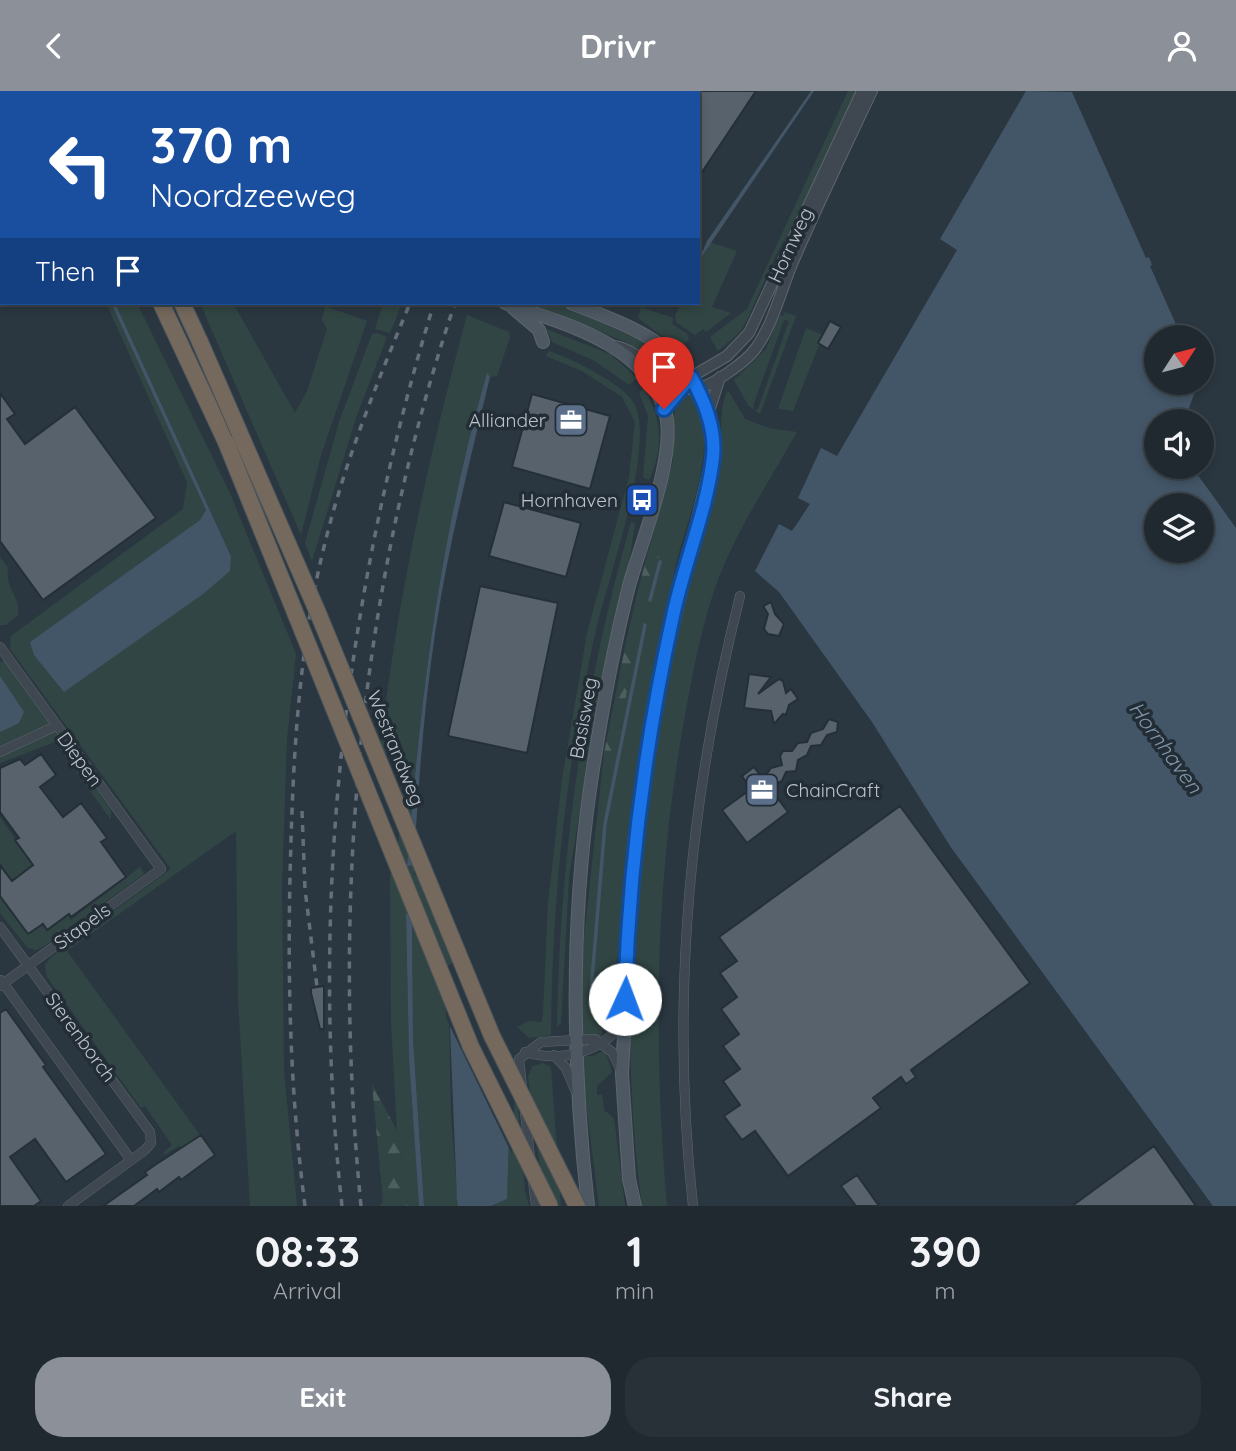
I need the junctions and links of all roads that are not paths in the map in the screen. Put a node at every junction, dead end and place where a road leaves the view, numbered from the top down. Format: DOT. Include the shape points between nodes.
graph roads {
  1 [pos="862,91"];
  2 [pos="872,91"];
  3 [pos="162,305"];
  4 [pos="183,305"];
  5 [pos="508,305"];
  6 [pos="511,305"];
  7 [pos="576,305"];
  8 [pos="543,342"];
  9 [pos="614,346"];
  10 [pos="691,377"];
  11 [pos="720,377"];
  12 [pos="679,388"];
  13 [pos="698,389"];
  14 [pos="664,409"];
  15 [pos="708,415"];
  16 [pos="740,596"];
  17 [pos="0,647"];
  18 [pos="56,726"];
  19 [pos="0,752"];
  20 [pos="162,869"];
  21 [pos="0,927"];
  22 [pos="28,966"];
  23 [pos="1,983"];
  24 [pos="624,1022"];
  25 [pos="604,1044"];
  26 [pos="574,1046"];
  27 [pos="525,1052"];
  28 [pos="554,1055"];
  29 [pos="622,1074"];
  30 [pos="578,1097"];
  31 [pos="131,1160"];
  32 [pos="68,1206"];
  33 [pos="536,1206"];
  34 [pos="550,1206"];
  35 [pos="577,1206"];
  36 [pos="588,1206"];
  37 [pos="635,1206"];
  38 [pos="693,1206"];
  1 -- 10 [label="street, Hornweg" via="750,333 734,350"];
  2 -- 11 [label="street, Hornweg" via="763,336 749,356"];
  3 -- 34 [label="highway, bridge" via="231,455 471,1047"];
  4 -- 35 [label="highway, Westrandweg, bridge" via="318,613 492,1036"];
  5 -- 8 [label="main road" via="539,330"];
  6 -- 9 [label="main road"];
  7 -- 10 [label="main road" via="647,334 677,358"];
  9 -- 12 [label="street" via="631,349"];
  9 -- 14 [label="main road" via="641,370"];
  10 -- 12 [label="street, Hornweg"];
  10 -- 13 [label="main road"];
  11 -- 13 [label="street, Hornweg"];
  11 -- 15 [label="street"];
  12 -- 13 [label="street"];
  12 -- 14 [label="street, Hornweg"];
  13 -- 15 [label="main road"];
  14 -- 26 [label="main road, Basisweg" via="668,440 609,675 590,792 575,941"];
  15 -- 24 [label="main road" via="713,456 673,615 640,795 628,910"];
  16 -- 38 [label="street" via="696,811 683,947 683,1070"];
  17 -- 18 [label="street, Diepen"];
  18 -- 19 [label="street"];
  18 -- 20 [label="street, Diepen"];
  20 -- 22 [label="street, Stapels"];
  21 -- 22 [label="street, Sierenborch"];
  22 -- 23 [label="street, Stapels"];
  22 -- 31 [label="street, Sierenborch" via="150,1132 151,1143"];
  23 -- 31 [label="street, Sierenborch"];
  24 -- 25 [label="street"];
  24 -- 29 [label="main road"];
  25 -- 26 [label="street" via="595,1039"];
  25 -- 29 [label="street"];
  26 -- 27 [label="street" via="541,1042"];
  26 -- 28 [label="street"];
  26 -- 30 [label="main road, Basisweg"];
  27 -- 28 [label="street"];
  27 -- 33 [label="street" via="519,1059"];
  28 -- 30 [label="street" via="566,1067"];
  29 -- 37 [label="main road"];
  30 -- 36 [label="main road, Basisweg"];
  31 -- 32 [label="street"];
}
